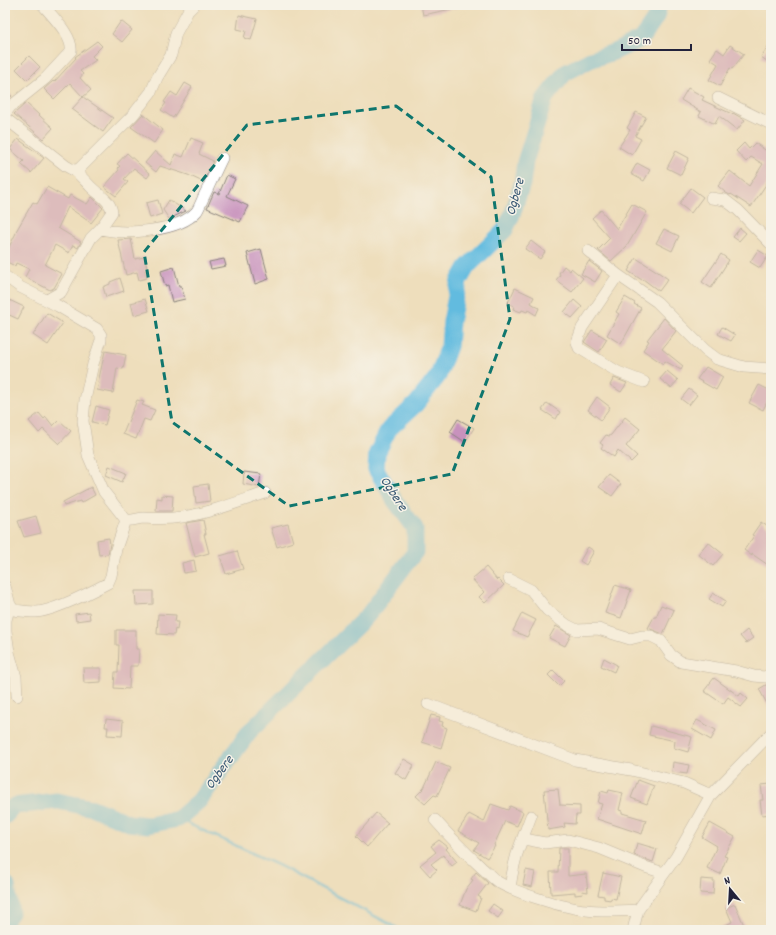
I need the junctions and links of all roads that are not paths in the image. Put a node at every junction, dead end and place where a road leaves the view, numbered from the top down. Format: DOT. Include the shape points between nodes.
graph roads {
  1 [pos="43,5"];
  2 [pos="194,5"];
  3 [pos="718,98"];
  4 [pos="5,114"];
  5 [pos="5,118"];
  6 [pos="771,124"];
  7 [pos="222,158"];
  8 [pos="75,171"];
  9 [pos="711,198"];
  10 [pos="100,229"];
  11 [pos="771,244"];
  12 [pos="588,251"];
  13 [pos="618,275"];
  14 [pos="5,276"];
  15 [pos="47,300"];
  16 [pos="771,368"];
  17 [pos="644,382"];
  18 [pos="265,493"];
  19 [pos="126,520"];
  20 [pos="509,579"];
  21 [pos="5,586"];
  22 [pos="10,605"];
  23 [pos="771,674"];
  24 [pos="17,696"];
  25 [pos="428,704"];
  26 [pos="771,733"];
  27 [pos="711,795"];
  28 [pos="531,816"];
  29 [pos="435,820"];
  30 [pos="524,839"];
  31 [pos="664,873"];
  32 [pos="510,888"];
  33 [pos="638,910"];
  34 [pos="633,930"];
  1 -- 4 [label="street" via="70,40 71,51 45,79"];
  2 -- 8 [label="street" via="176,33 171,55 151,92 133,115"];
  3 -- 6 [label="street"];
  5 -- 8 [label="street"];
  7 -- 10 [label="street" via="198,209 189,218 171,226 131,232"];
  8 -- 10 [label="street" via="111,206 112,212"];
  9 -- 11 [label="street" via="725,200"];
  10 -- 15 [label="street" via="88,244 61,292"];
  12 -- 13 [label="street"];
  13 -- 16 [label="street" via="657,302 716,358 744,366"];
  13 -- 17 [label="street" via="582,328 577,342 579,348 594,358 618,372"];
  14 -- 15 [label="street" via="20,287"];
  15 -- 19 [label="street" via="97,329 101,335 85,400 83,421 88,455 104,492"];
  18 -- 19 [label="street" via="182,517"];
  19 -- 22 [label="street" via="108,583 56,607 38,612 14,610"];
  20 -- 23 [label="street" via="531,590 547,610 577,630 598,629 630,639 651,636 661,641 671,655 681,662 754,676 765,677"];
  21 -- 22 [label="street"];
  22 -- 24 [label="street" via="6,631 16,677"];
  25 -- 27 [label="street" via="575,760 684,782"];
  26 -- 27 [label="street"];
  27 -- 31 [label="street" via="676,857"];
  28 -- 30 [label="street"];
  29 -- 32 [label="street" via="499,883"];
  30 -- 31 [label="street" via="545,843 568,840 599,848 645,868"];
  30 -- 32 [label="street" via="513,866"];
  31 -- 33 [label="street"];
  32 -- 33 [label="street" via="530,896 585,910"];
  33 -- 34 [label="street"];
}
